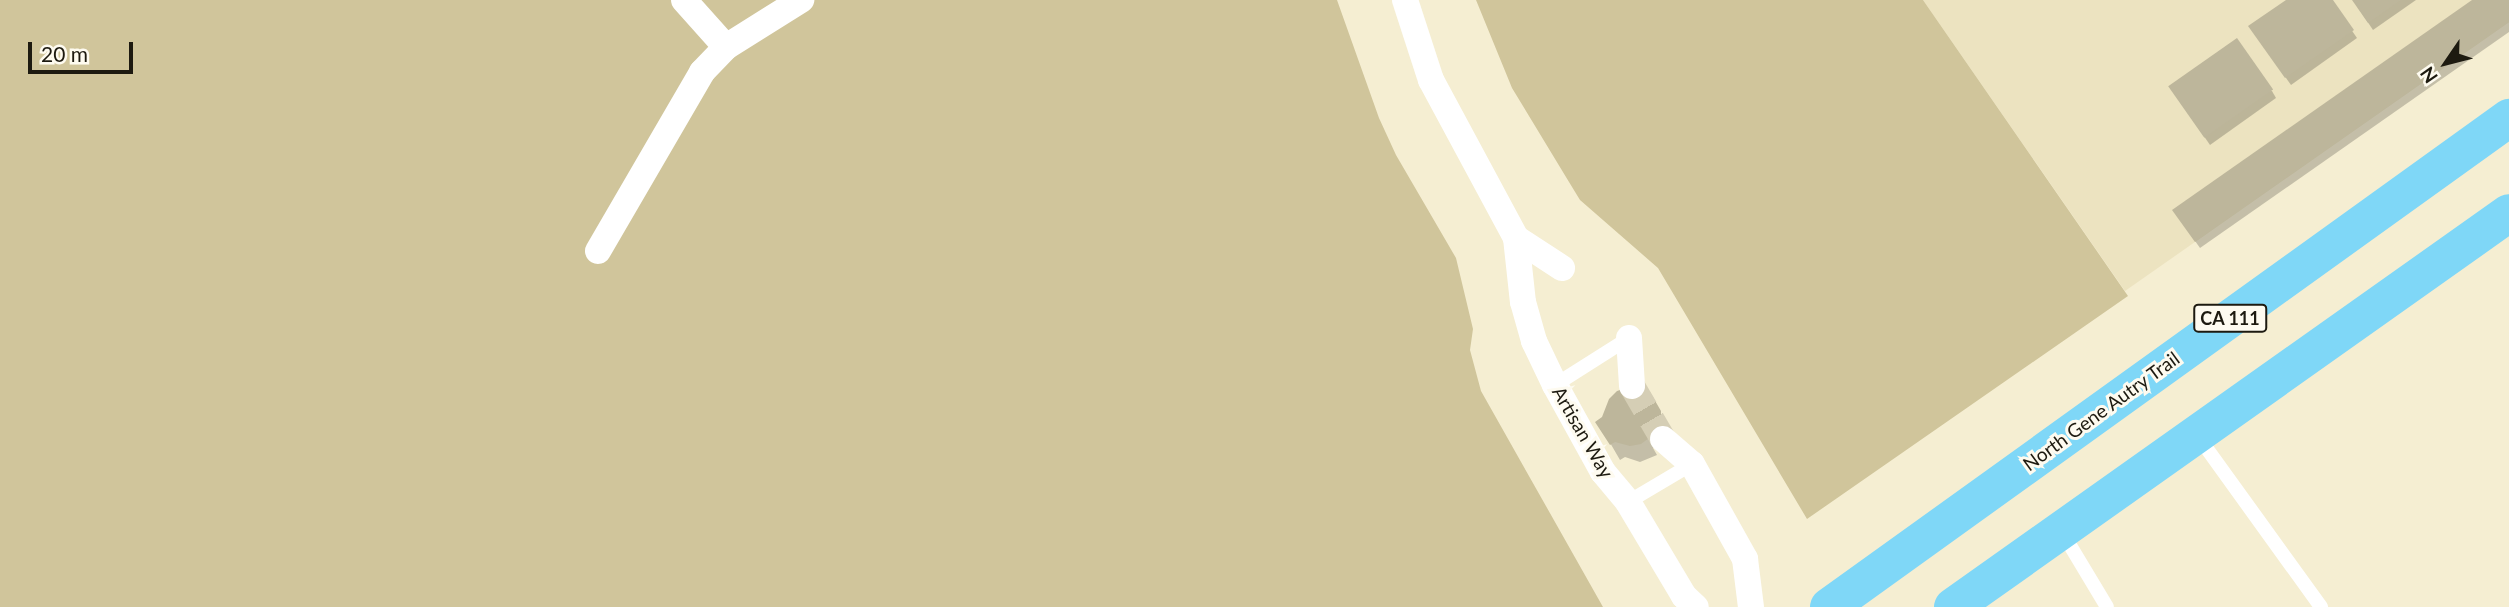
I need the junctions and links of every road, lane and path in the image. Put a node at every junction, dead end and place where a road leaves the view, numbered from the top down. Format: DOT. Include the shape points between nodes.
graph roads {
  1 [pos="684,0"];
  2 [pos="800,0"];
  3 [pos="1405,0"];
  4 [pos="726,47"];
  5 [pos="2509,118"];
  6 [pos="2509,213"];
  7 [pos="1516,238"];
  8 [pos="598,251"];
  9 [pos="1562,268"];
  10 [pos="1629,338"];
  11 [pos="1555,385"];
  12 [pos="1632,386"];
  13 [pos="2197,435"];
  14 [pos="1663,439"];
  15 [pos="1692,464"];
  16 [pos="1628,502"];
  17 [pos="2061,531"];
  18 [pos="1696,607"];
  19 [pos="1752,607"];
  20 [pos="1829,607"];
  21 [pos="1953,607"];
  22 [pos="2107,607"];
  23 [pos="2322,607"];
  1 -- 4 [label="street"];
  2 -- 4 [label="street"];
  3 -- 7 [label="street, Artisan Way" via="1431,80"];
  4 -- 8 [label="street" via="702,72"];
  5 -- 20 [label="main road, North Gene Autry Trail / CA 111"];
  6 -- 13 [label="main road"];
  7 -- 9 [label="street, Artisan Way"];
  7 -- 11 [label="street, Artisan Way" via="1523,302 1534,341"];
  10 -- 11 [label="lane"];
  10 -- 12 [label="street"];
  11 -- 16 [label="street, Artisan Way" via="1603,472"];
  13 -- 17 [label="main road"];
  13 -- 23 [label="lane"];
  14 -- 15 [label="street"];
  15 -- 16 [label="lane"];
  15 -- 19 [label="street" via="1745,559"];
  16 -- 18 [label="street, Artisan Way" via="1684,596"];
  17 -- 21 [label="main road"];
  17 -- 22 [label="lane"];
}
